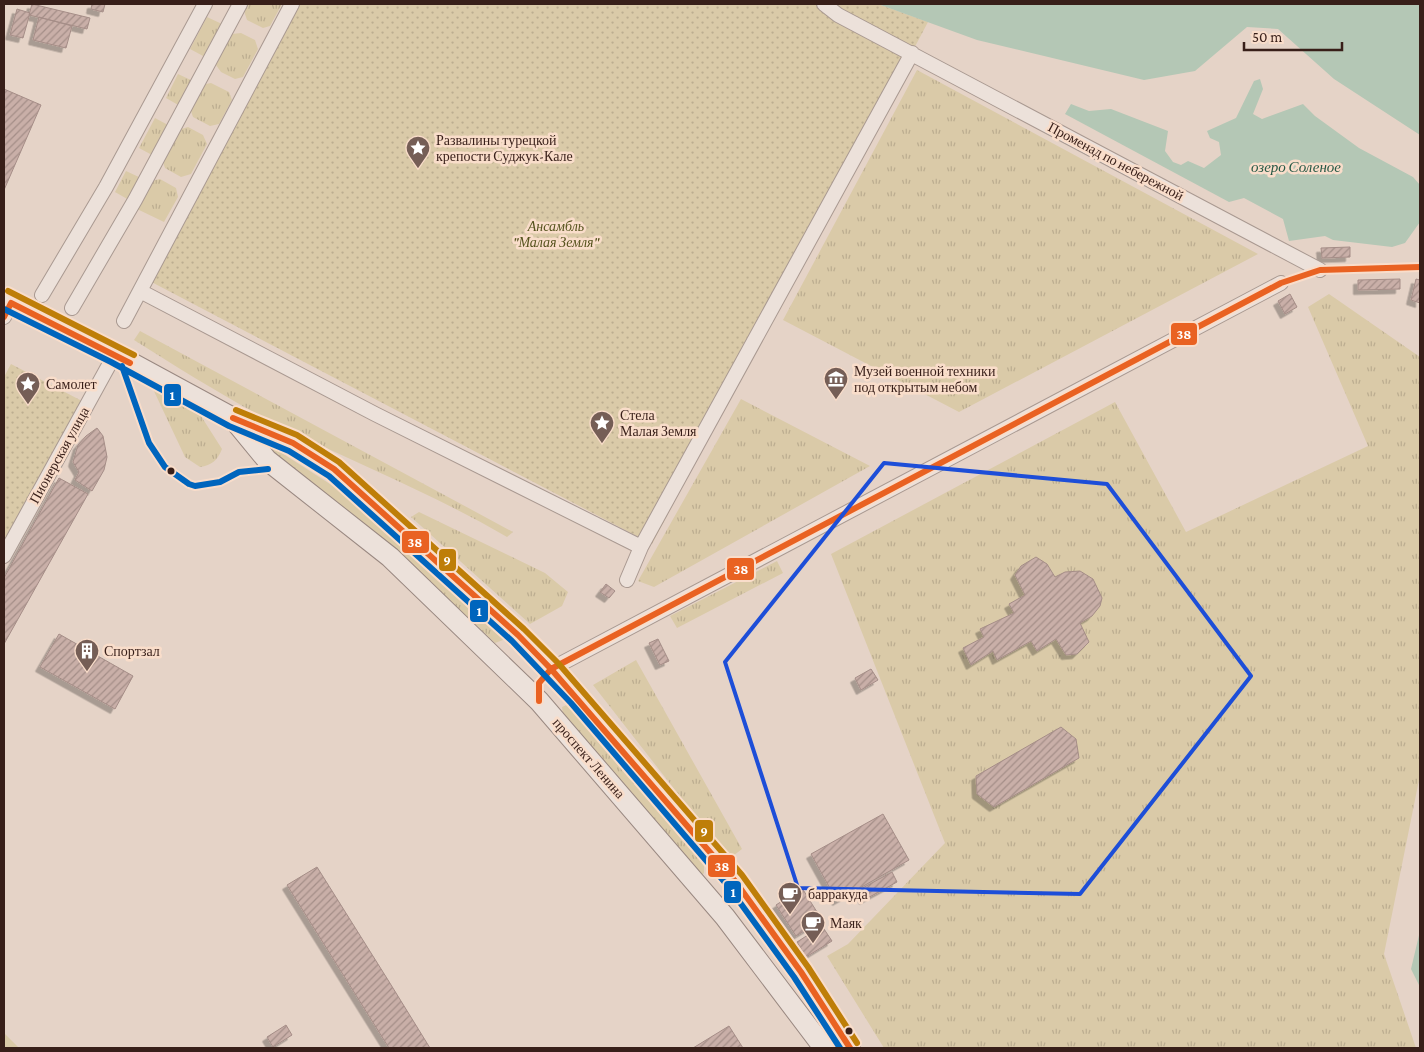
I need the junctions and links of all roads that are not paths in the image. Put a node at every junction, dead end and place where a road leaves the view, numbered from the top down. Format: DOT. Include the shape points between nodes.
graph roads {
  1 [pos="205,4"];
  2 [pos="240,4"];
  3 [pos="292,4"];
  4 [pos="824,4"];
  5 [pos="912,53"];
  6 [pos="1320,270"];
  7 [pos="1281,283"];
  8 [pos="140,291"];
  9 [pos="42,295"];
  10 [pos="6,306"];
  11 [pos="72,308"];
  12 [pos="124,321"];
  13 [pos="114,354"];
  14 [pos="233,418"];
  15 [pos="641,547"];
  16 [pos="4,556"];
  17 [pos="627,580"];
  18 [pos="518,635"];
  19 [pos="493,657"];
  20 [pos="551,669"];
  21 [pos="510,672"];
  22 [pos="577,697"];
  23 [pos="539,701"];
  24 [pos="555,719"];
  25 [pos="824,1048"];
  26 [pos="850,1048"];
  1 -- 9 [label="street" via="106,187"];
  2 -- 11 [label="street" via="135,200"];
  3 -- 8 [label="street"];
  4 -- 5 [label="street, Променад по небережной" via="838,15"];
  5 -- 6 [label="street, Променад по небережной"];
  5 -- 15 [label="street"];
  7 -- 20 [label="street"];
  8 -- 12 [label="street"];
  8 -- 15 [label="street" via="375,414"];
  10 -- 13 [label="street, проспект Ленина"];
  13 -- 14 [label="street, проспект Ленина"];
  13 -- 16 [label="street, Пионерская улица"];
  14 -- 18 [label="street, проспект Ленина" via="293,443 334,470"];
  14 -- 19 [label="street, проспект Ленина" via="267,460 390,557"];
  15 -- 17 [label="street"];
  18 -- 19 [label="street" via="511,652"];
  18 -- 20 [label="street, проспект Ленина"];
  19 -- 21 [label="street, проспект Ленина"];
  20 -- 21 [label="street" via="531,674"];
  20 -- 22 [label="street, проспект Ленина"];
  20 -- 23 [label="street" via="539,683"];
  21 -- 23 [label="street, проспект Ленина"];
  22 -- 24 [label="street" via="561,703"];
  22 -- 26 [label="street, проспект Ленина" via="735,881 802,972"];
  23 -- 24 [label="street, проспект Ленина"];
  24 -- 25 [label="street, проспект Ленина" via="725,917"];
}
